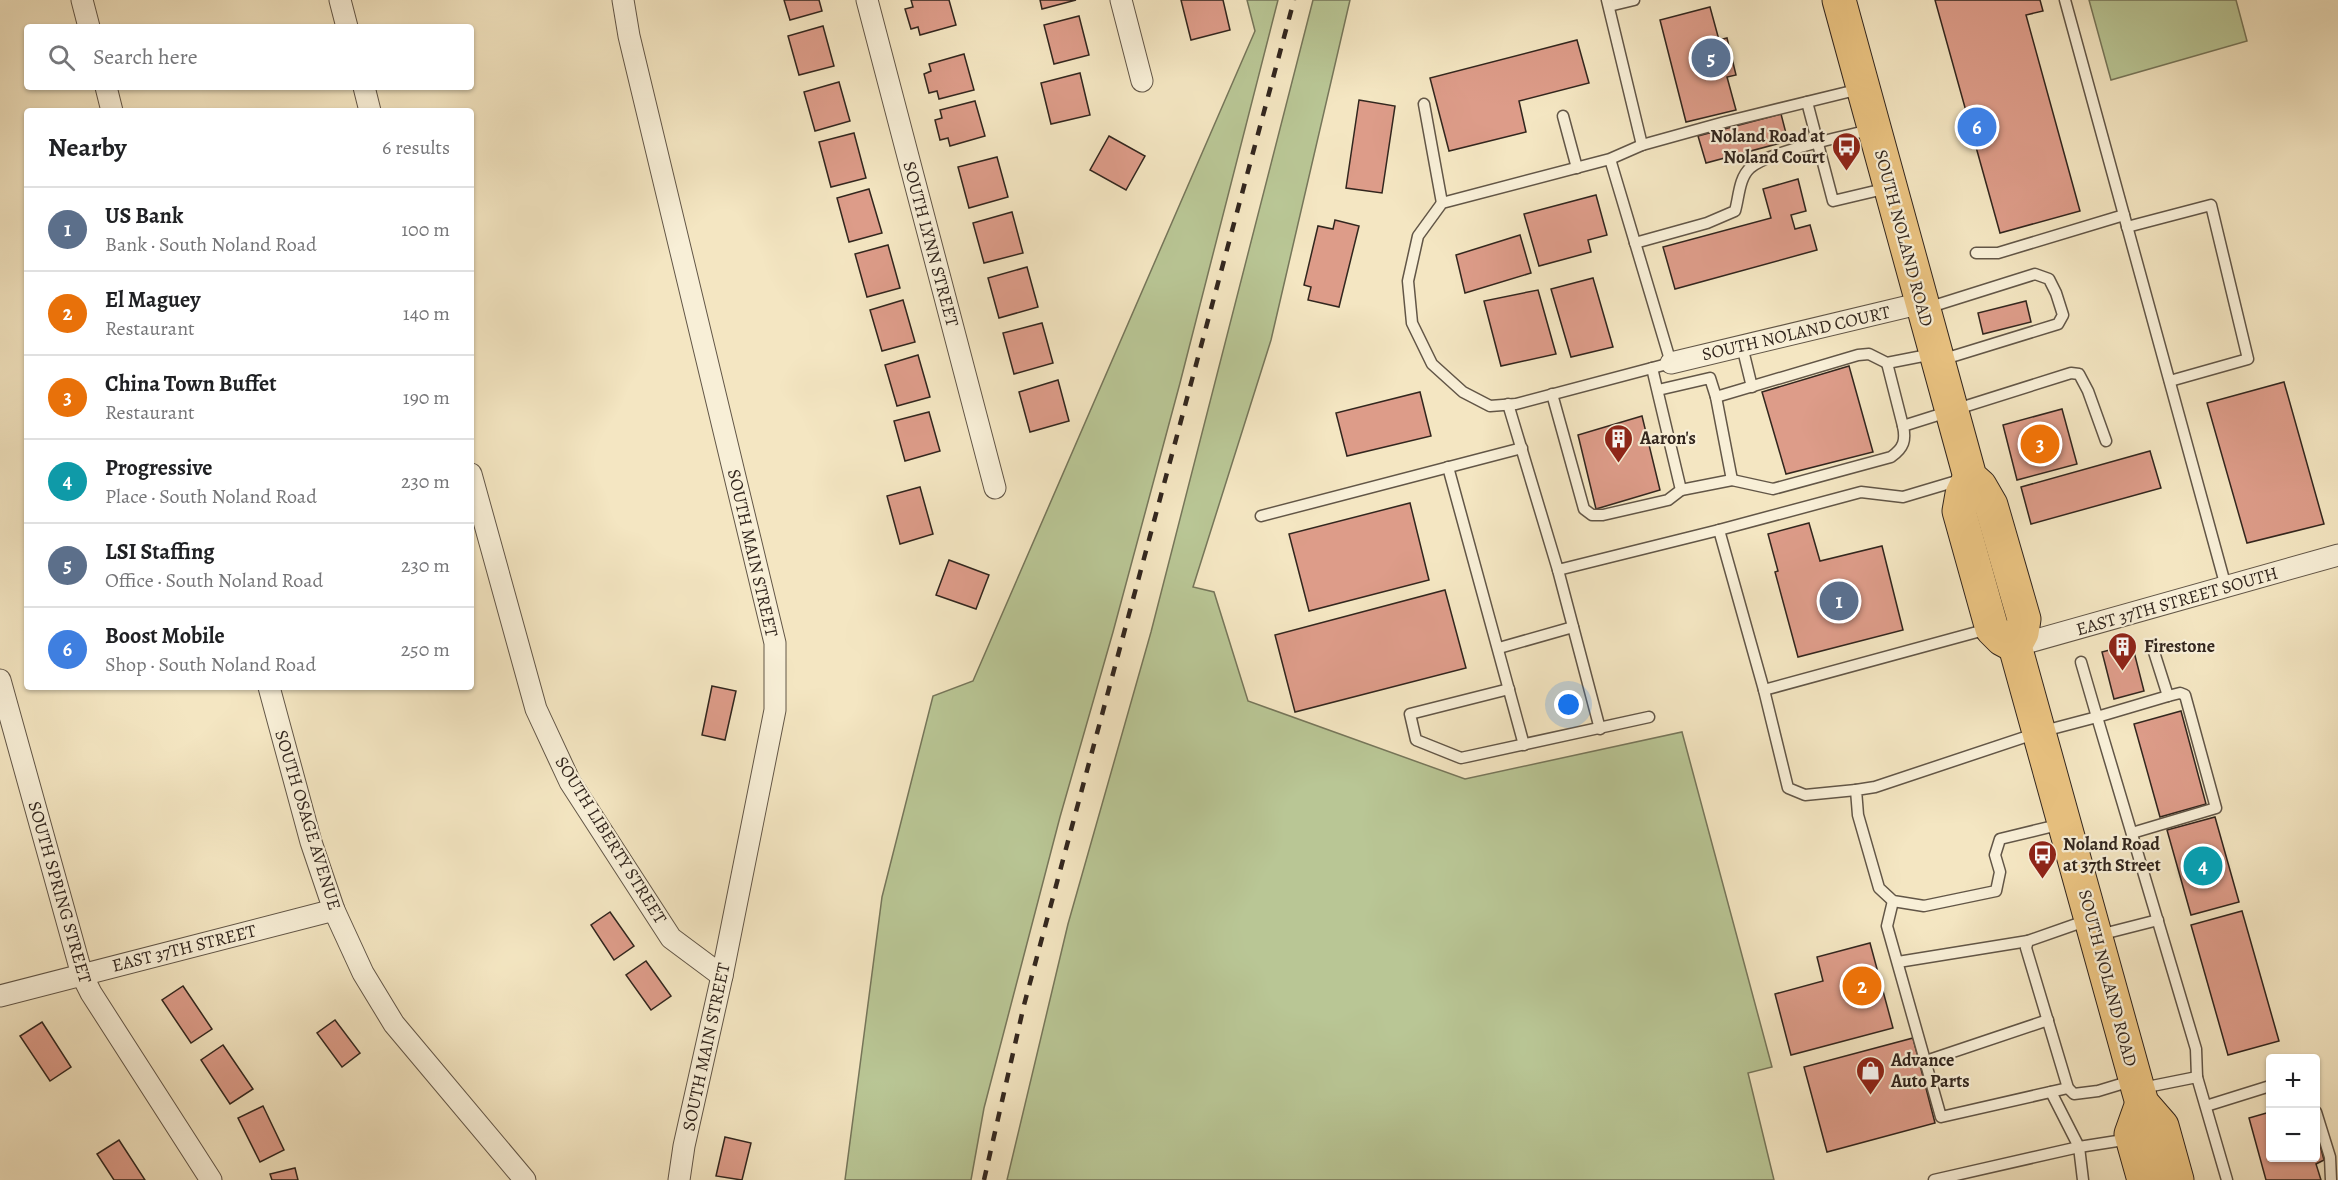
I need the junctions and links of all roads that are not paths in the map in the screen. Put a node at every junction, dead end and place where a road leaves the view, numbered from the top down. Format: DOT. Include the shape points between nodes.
graph roads {
  1 [pos="82,0"];
  2 [pos="340,0"];
  3 [pos="623,0"];
  4 [pos="867,0"];
  5 [pos="1121,0"];
  6 [pos="1634,0"];
  7 [pos="1839,0"];
  8 [pos="2065,0"];
  9 [pos="1608,3"];
  10 [pos="88,24"];
  11 [pos="346,24"];
  12 [pos="1142,81"];
  13 [pos="1863,88"];
  14 [pos="107,90"];
  15 [pos="365,90"];
  16 [pos="1807,102"];
  17 [pos="1424,104"];
  18 [pos="111,108"];
  19 [pos="369,108"];
  20 [pos="1563,116"];
  21 [pos="1874,129"];
  22 [pos="1817,144"];
  23 [pos="1642,145"];
  24 [pos="1610,159"];
  25 [pos="1577,168"];
  26 [pos="1890,188"];
  27 [pos="1442,203"];
  28 [pos="2124,214"];
  29 [pos="2127,227"];
  30 [pos="1635,243"];
  31 [pos="1976,253"];
  32 [pos="1923,306"];
  33 [pos="1742,346"];
  34 [pos="1937,357"];
  35 [pos="1887,363"];
  36 [pos="1661,366"];
  37 [pos="1707,367"];
  38 [pos="2169,381"];
  39 [pos="1752,387"];
  40 [pos="1658,390"];
  41 [pos="1552,394"];
  42 [pos="1716,397"];
  43 [pos="1508,404"];
  44 [pos="1952,411"];
  45 [pos="1903,426"];
  46 [pos="2106,441"];
  47 [pos="1522,447"];
  48 [pos="1448,467"];
  49 [pos="1970,477"];
  50 [pos="1732,480"];
  51 [pos="474,485"];
  52 [pos="995,488"];
  53 [pos="1682,490"];
  54 [pos="1261,516"];
  55 [pos="1719,530"];
  56 [pos="2338,557"];
  57 [pos="1558,570"];
  58 [pos="2226,587"];
  59 [pos="1573,627"];
  60 [pos="2003,637"];
  61 [pos="1498,648"];
  62 [pos="2154,652"];
  63 [pos="2081,662"];
  64 [pos="0,680"];
  65 [pos="1509,689"];
  66 [pos="270,690"];
  67 [pos="1764,690"];
  68 [pos="2168,696"];
  69 [pos="1649,717"];
  70 [pos="2097,717"];
  71 [pos="1600,729"];
  72 [pos="2040,732"];
  73 [pos="1524,745"];
  74 [pos="1856,790"];
  75 [pos="2065,824"];
  76 [pos="2132,832"];
  77 [pos="1893,901"];
  78 [pos="334,910"];
  79 [pos="2158,920"];
  80 [pos="2094,927"];
  81 [pos="2028,940"];
  82 [pos="1898,962"];
  83 [pos="82,975"];
  84 [pos="722,976"];
  85 [pos="0,996"];
  86 [pos="2048,1020"];
  87 [pos="1926,1061"];
  88 [pos="2197,1077"];
  89 [pos="2068,1088"];
  90 [pos="2266,1088"];
  91 [pos="2139,1090"];
  92 [pos="2052,1092"];
  93 [pos="2205,1106"];
  94 [pos="2320,1125"];
  95 [pos="2132,1139"];
  96 [pos="2079,1147"];
  97 [pos="1969,1176"];
  98 [pos="211,1180"];
  99 [pos="525,1180"];
  100 [pos="679,1180"];
  101 [pos="1934,1180"];
  102 [pos="2084,1180"];
  103 [pos="2144,1180"];
  104 [pos="2177,1180"];
  105 [pos="2227,1180"];
  106 [pos="2331,1180"];
  1 -- 10 [label="street"];
  2 -- 11 [label="street"];
  3 -- 84 [label="street, SOUTH MAIN STREET" via="775,643 775,710"];
  4 -- 52 [label="street, SOUTH LYNN STREET"];
  5 -- 12 [label="street"];
  6 -- 9 [label="lane"];
  7 -- 13 [label="main road, SOUTH NOLAND ROAD"];
  8 -- 28 [label="lane"];
  9 -- 23 [label="lane"];
  13 -- 16 [label="lane"];
  13 -- 21 [label="main road, SOUTH NOLAND ROAD"];
  14 -- 18 [label="street"];
  15 -- 19 [label="street"];
  16 -- 22 [label="lane"];
  16 -- 23 [label="lane"];
  17 -- 27 [label="lane"];
  20 -- 25 [label="lane"];
  21 -- 22 [label="lane"];
  21 -- 26 [label="main road, SOUTH NOLAND ROAD"];
  22 -- 26 [label="lane" via="1833,201"];
  22 -- 30 [label="lane" via="1771,156 1749,168 1741,183 1736,211"];
  23 -- 24 [label="lane"];
  24 -- 25 [label="lane"];
  24 -- 30 [label="lane"];
  25 -- 27 [label="lane"];
  26 -- 32 [label="main road, SOUTH NOLAND ROAD"];
  27 -- 43 [label="lane, SOUTH NOLAND COURT" via="1418,236 1408,281 1412,323 1432,364 1463,392 1490,406"];
  28 -- 29 [label="lane"];
  28 -- 31 [label="lane" via="1998,253"];
  29 -- 38 [label="lane"];
  29 -- 38 [label="lane" via="2211,205 2248,359"];
  30 -- 36 [label="lane"];
  32 -- 33 [label="street, SOUTH NOLAND COURT"];
  32 -- 34 [label="main road, SOUTH NOLAND ROAD"];
  32 -- 34 [label="lane" via="2035,274 2049,279 2063,315 2058,324"];
  33 -- 37 [label="street, SOUTH NOLAND COURT"];
  33 -- 39 [label="lane"];
  34 -- 35 [label="lane"];
  34 -- 44 [label="main road, SOUTH NOLAND ROAD"];
  35 -- 39 [label="lane" via="1869,354 1858,355"];
  35 -- 45 [label="lane"];
  36 -- 37 [label="street, SOUTH NOLAND COURT"];
  36 -- 40 [label="lane"];
  36 -- 41 [label="lane, SOUTH NOLAND COURT"];
  37 -- 40 [label="lane"];
  37 -- 42 [label="lane"];
  38 -- 58 [label="lane"];
  39 -- 42 [label="lane"];
  40 -- 53 [label="lane"];
  41 -- 43 [label="lane, SOUTH NOLAND COURT"];
  41 -- 53 [label="lane" via="1584,509 1592,515 1668,500"];
  42 -- 50 [label="lane"];
  43 -- 47 [label="lane"];
  44 -- 45 [label="lane"];
  44 -- 46 [label="lane" via="2071,373 2079,374"];
  44 -- 49 [label="main road, SOUTH NOLAND ROAD"];
  45 -- 50 [label="lane" via="1905,442 1891,457 1773,489"];
  47 -- 48 [label="lane"];
  47 -- 57 [label="lane"];
  48 -- 54 [label="lane"];
  48 -- 61 [label="lane"];
  49 -- 55 [label="lane" via="1903,497 1861,492"];
  49 -- 60 [label="main road, SOUTH NOLAND ROAD" via="1991,504 2024,620 2022,633"];
  50 -- 53 [label="lane"];
  51 -- 84 [label="street, SOUTH LIBERTY STREET" via="536,709 570,782 671,938"];
  55 -- 57 [label="lane"];
  55 -- 67 [label="lane"];
  56 -- 58 [label="street, EAST 37TH STREET SOUTH"];
  57 -- 59 [label="lane"];
  58 -- 60 [label="street, EAST 37TH STREET SOUTH"];
  59 -- 61 [label="lane"];
  59 -- 71 [label="lane"];
  60 -- 67 [label="lane"];
  60 -- 72 [label="main road, SOUTH NOLAND ROAD"];
  61 -- 65 [label="lane"];
  62 -- 68 [label="lane"];
  63 -- 70 [label="lane"];
  64 -- 83 [label="street, SOUTH SPRING STREET"];
  65 -- 73 [label="lane"];
  65 -- 73 [label="lane" via="1410,714 1416,740 1461,758"];
  66 -- 78 [label="street, SOUTH OSAGE AVENUE" via="311,842"];
  67 -- 74 [label="lane" via="1788,788 1805,795"];
  68 -- 70 [label="lane"];
  68 -- 76 [label="lane" via="2185,695 2216,808"];
  69 -- 71 [label="lane"];
  70 -- 72 [label="lane"];
  70 -- 76 [label="lane"];
  71 -- 73 [label="lane"];
  72 -- 74 [label="lane"];
  72 -- 75 [label="main road, SOUTH NOLAND ROAD"];
  74 -- 77 [label="lane" via="1858,815 1879,888"];
  75 -- 77 [label="lane" via="2000,839 1995,855 2000,872 1996,891 1924,906"];
  75 -- 80 [label="main road, SOUTH NOLAND ROAD"];
  76 -- 79 [label="lane"];
  77 -- 82 [label="lane" via="1887,926"];
  78 -- 83 [label="street, EAST 37TH STREET"];
  78 -- 99 [label="street, SOUTH OSAGE AVENUE" via="363,973 394,1024"];
  79 -- 80 [label="lane"];
  79 -- 88 [label="lane" via="2196,1049"];
  80 -- 81 [label="lane"];
  80 -- 91 [label="main road, SOUTH NOLAND ROAD"];
  81 -- 82 [label="lane"];
  81 -- 86 [label="lane" via="2026,948"];
  82 -- 87 [label="lane"];
  83 -- 85 [label="street, EAST 37TH STREET"];
  83 -- 98 [label="street, SOUTH SPRING STREET"];
  84 -- 100 [label="street, SOUTH MAIN STREET"];
  86 -- 87 [label="lane"];
  86 -- 89 [label="lane"];
  87 -- 92 [label="lane" via="1941,1117"];
  88 -- 91 [label="lane"];
  88 -- 93 [label="lane"];
  89 -- 91 [label="lane" via="2074,1094"];
  89 -- 92 [label="lane"];
  90 -- 93 [label="lane"];
  91 -- 95 [label="main road"];
  91 -- 104 [label="main road, SOUTH NOLAND ROAD" via="2162,1126"];
  92 -- 96 [label="lane"];
  93 -- 105 [label="lane"];
  94 -- 106 [label="lane" via="2330,1157"];
  95 -- 96 [label="lane"];
  95 -- 103 [label="main road"];
  96 -- 97 [label="lane"];
  96 -- 102 [label="lane"];
  97 -- 101 [label="lane"];
}
